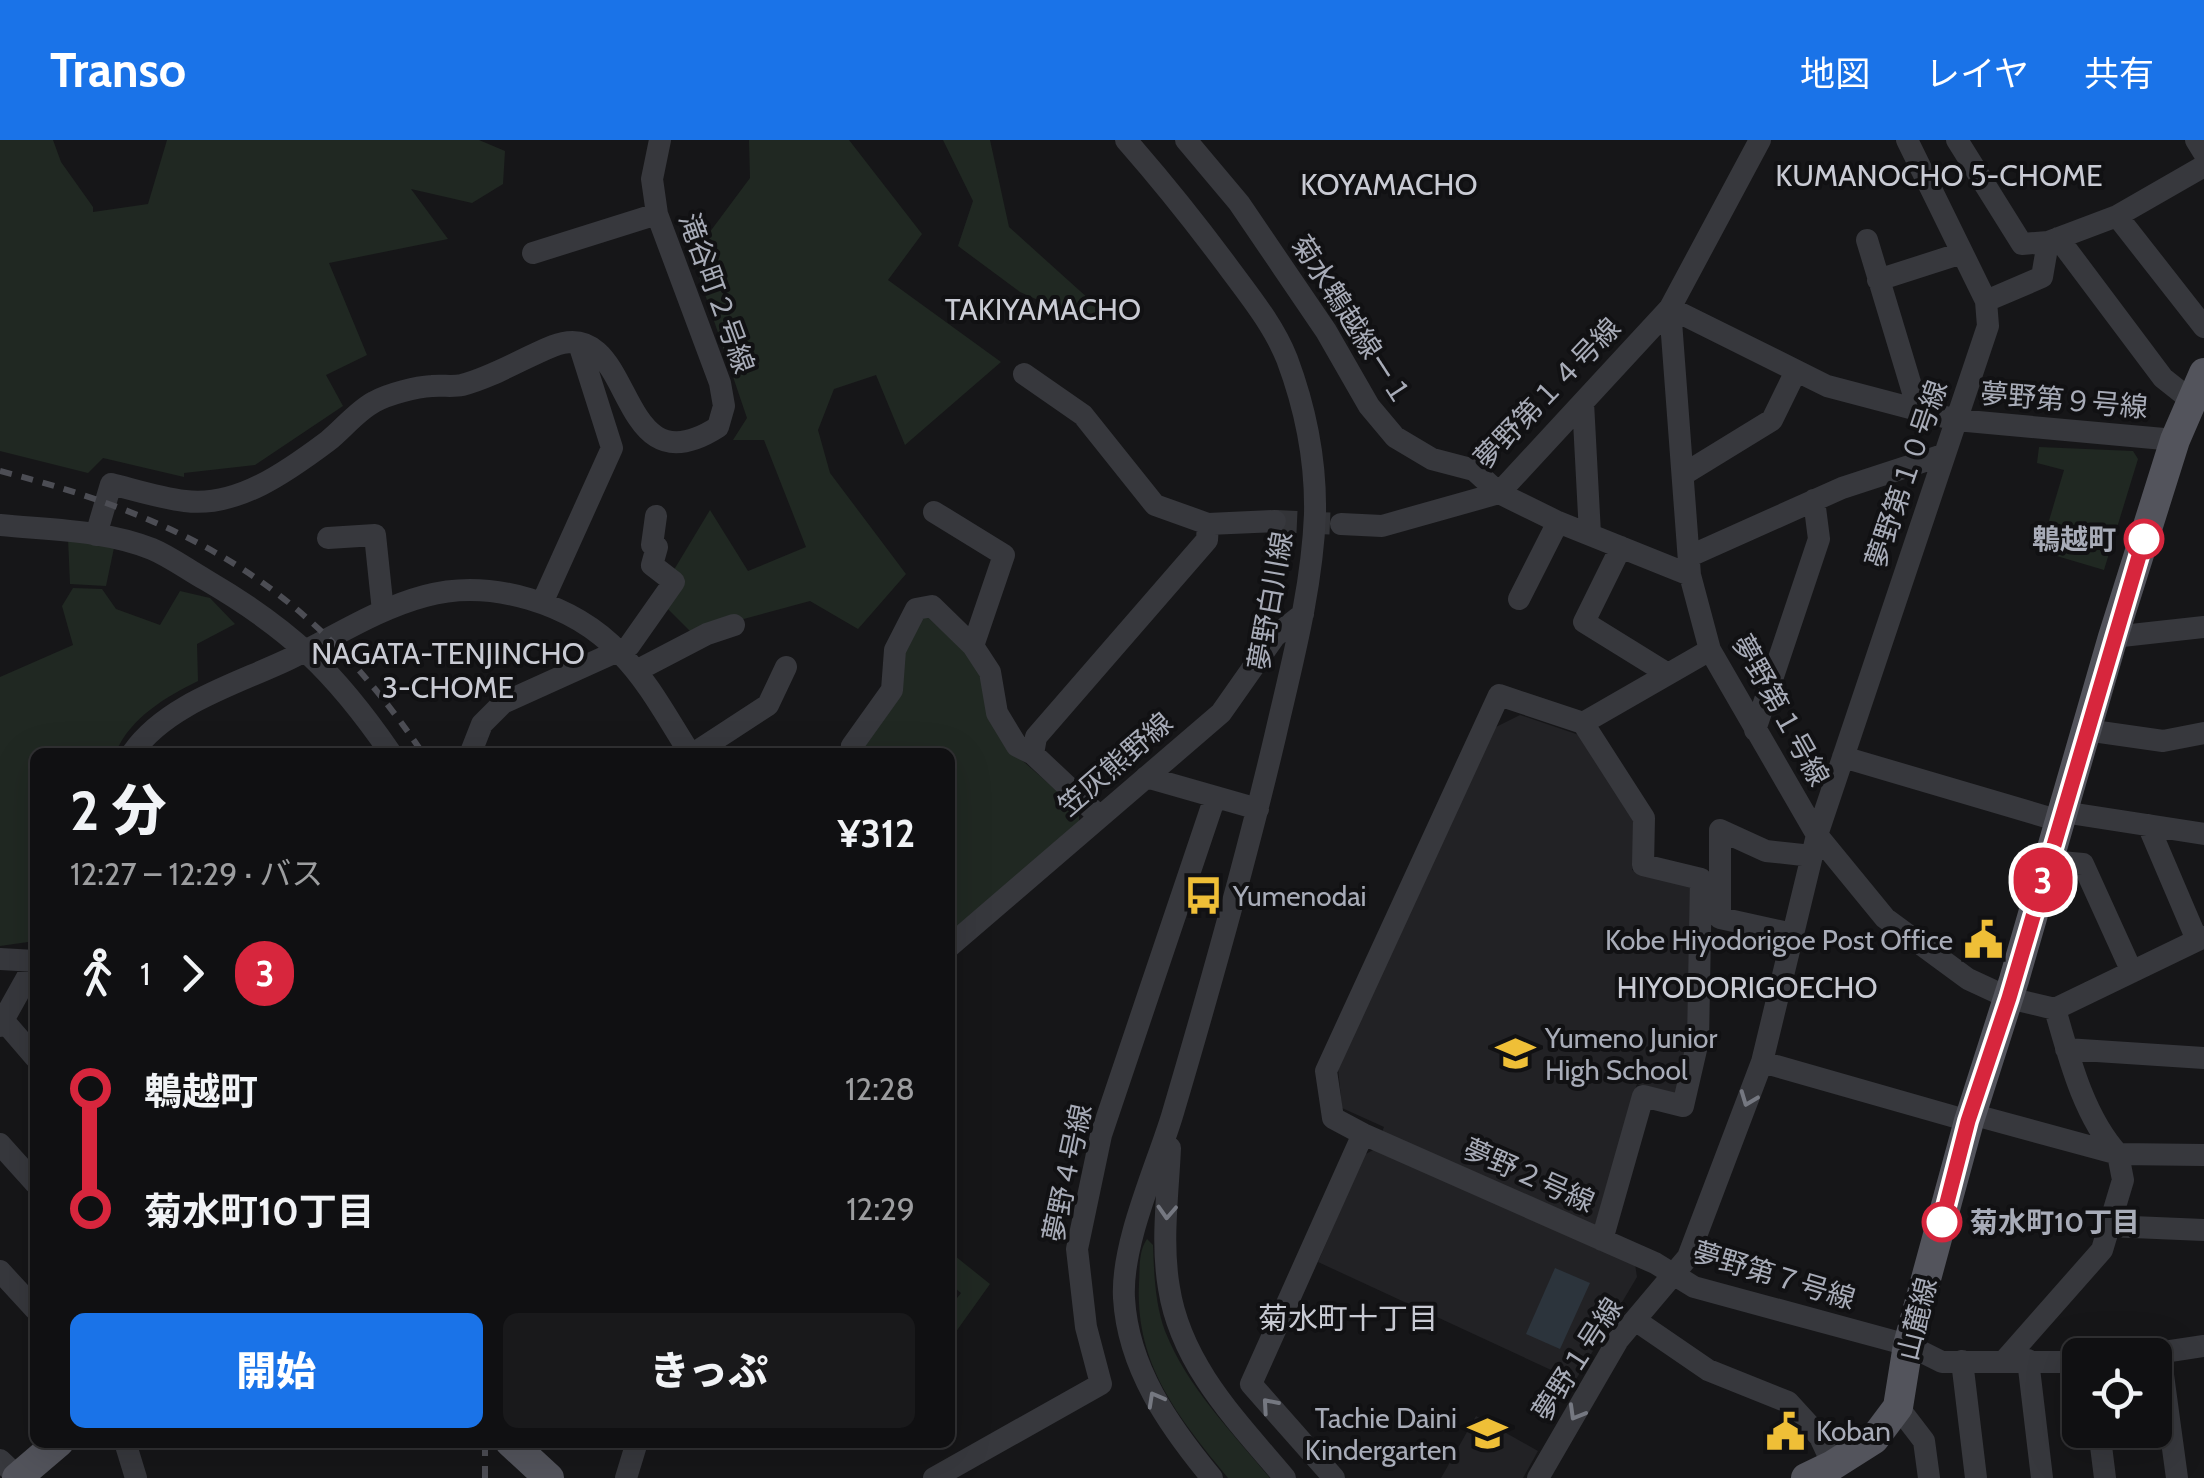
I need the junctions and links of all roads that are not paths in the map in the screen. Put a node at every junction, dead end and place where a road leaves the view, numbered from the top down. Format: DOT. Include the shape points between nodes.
graph roads {
  1 [pos="660,140"];
  2 [pos="1126,140"];
  3 [pos="1186,140"];
  4 [pos="1760,140"];
  5 [pos="1907,140"];
  6 [pos="1957,140"];
  7 [pos="2196,140"];
  8 [pos="2204,153"];
  9 [pos="2204,166"];
  10 [pos="657,214"];
  11 [pos="2117,216"];
  12 [pos="1867,240"];
  13 [pos="2053,240"];
  14 [pos="1962,253"];
  15 [pos="533,254"];
  16 [pos="1878,280"];
  17 [pos="1986,301"];
  18 [pos="1670,308"];
  19 [pos="2204,327"];
  20 [pos="578,344"];
  21 [pos="1796,370"];
  22 [pos="1024,374"];
  23 [pos="2198,387"];
  24 [pos="1583,402"];
  25 [pos="1918,408"];
  26 [pos="1956,420"];
  27 [pos="2175,440"];
  28 [pos="1944,455"];
  29 [pos="1684,474"];
  30 [pos="1499,493"];
  31 [pos="1814,500"];
  32 [pos="934,512"];
  33 [pos="656,516"];
  34 [pos="1275,521"];
  35 [pos="1558,522"];
  36 [pos="1208,524"];
  37 [pos="1341,524"];
  38 [pos="0,525"];
  39 [pos="1590,534"];
  40 [pos="96,535"];
  41 [pos="328,538"];
  42 [pos="1621,547"];
  43 [pos="1690,565"];
  44 [pos="1519,599"];
  45 [pos="542,603"];
  46 [pos="383,612"];
  47 [pos="1304,614"];
  48 [pos="734,624"];
  49 [pos="2204,627"];
  50 [pos="2113,637"];
  51 [pos="972,646"];
  52 [pos="308,650"];
  53 [pos="618,650"];
  54 [pos="1710,650"];
  55 [pos="786,668"];
  56 [pos="636,671"];
  57 [pos="1668,674"];
  58 [pos="1583,723"];
  59 [pos="1755,730"];
  60 [pos="2086,730"];
  61 [pos="2204,733"];
  62 [pos="136,748"];
  63 [pos="387,748"];
  64 [pos="473,748"];
  65 [pos="690,748"];
  66 [pos="699,748"];
  67 [pos="853,748"];
  68 [pos="1033,754"];
  69 [pos="1842,757"];
  70 [pos="1146,778"];
  71 [pos="1215,797"];
  72 [pos="1258,808"];
  73 [pos="2061,816"];
  74 [pos="1100,817"];
  75 [pos="2148,825"];
  76 [pos="2204,834"];
  77 [pos="1814,846"];
  78 [pos="2049,860"];
  79 [pos="1792,934"];
  80 [pos="2201,938"];
  81 [pos="955,942"];
  82 [pos="0,959"];
  83 [pos="30,962"];
  84 [pos="30,971"];
  85 [pos="2132,972"];
  86 [pos="2009,998"];
  87 [pos="2055,1010"];
  88 [pos="2,1023"];
  89 [pos="2066,1050"];
  90 [pos="30,1051"];
  91 [pos="2204,1058"];
  92 [pos="1762,1062"];
  93 [pos="1172,1114"];
  94 [pos="1970,1117"];
  95 [pos="1363,1134"];
  96 [pos="0,1144"];
  97 [pos="2118,1154"];
  98 [pos="2204,1155"];
  99 [pos="30,1177"];
  100 [pos="2109,1226"];
  101 [pos="2204,1230"];
  102 [pos="1602,1240"];
  103 [pos="0,1271"];
  104 [pos="1670,1275"];
  105 [pos="30,1296"];
  106 [pos="1635,1320"];
  107 [pos="1908,1345"];
  108 [pos="2204,1346"];
  109 [pos="2172,1351"];
  110 [pos="2016,1360"];
  111 [pos="1962,1361"];
  112 [pos="2062,1361"];
  113 [pos="1898,1407"];
  114 [pos="52,1448"];
  115 [pos="127,1448"];
  116 [pos="516,1448"];
  117 [pos="635,1448"];
  118 [pos="2101,1448"];
  119 [pos="2171,1448"];
  120 [pos="0,1460"];
  121 [pos="1820,1472"];
  122 [pos="17,1478"];
  123 [pos="136,1478"];
  124 [pos="549,1478"];
  125 [pos="626,1478"];
  126 [pos="934,1478"];
  127 [pos="1212,1478"];
  128 [pos="1285,1478"];
  129 [pos="1334,1478"];
  130 [pos="1538,1478"];
  131 [pos="1930,1478"];
  132 [pos="1976,1478"];
  133 [pos="2042,1478"];
  134 [pos="2105,1478"];
  135 [pos="2177,1478"];
  1 -- 10 [label="street, 滝谷町２号線" via="652,180"];
  2 -- 47 [label="street, 夢野白川線" via="1262,312 1286,357 1313,468"];
  3 -- 30 [label="street, 菊水鵯越線ー１" via="1238,203 1395,437 1432,458 1474,470"];
  4 -- 18 [label="street"];
  5 -- 14 [label="street"];
  6 -- 13 [label="street" via="2022,244"];
  7 -- 8 [label="street"];
  9 -- 11 [label="street"];
  10 -- 15 [label="street"];
  10 -- 20 [label="street, 滝谷町２号線" via="720,383 724,406 718,427 697,441 666,441 640,425 608,363 593,347"];
  11 -- 13 [label="street"];
  11 -- 19 [label="street"];
  12 -- 16 [label="street"];
  13 -- 17 [label="street" via="2042,276"];
  13 -- 23 [label="street" via="2163,378"];
  14 -- 16 [label="street"];
  14 -- 17 [label="street"];
  16 -- 25 [label="street"];
  17 -- 26 [label="street, 夢野第１０号線" via="1988,326"];
  18 -- 21 [label="street, 夢野第９号線"];
  18 -- 24 [label="street, 夢野第１４号線"];
  18 -- 29 [label="street, 夢野第１号線"];
  20 -- 40 [label="street" via="564,342 460,386 427,386 373,402 278,476 225,500 187,502 111,484"];
  20 -- 45 [label="street" via="612,448"];
  21 -- 25 [label="street, 夢野第９号線" via="1827,386"];
  21 -- 29 [label="street" via="1772,420"];
  22 -- 36 [label="street" via="1082,416 1155,506"];
  23 -- 27 [label="main road, 山麓線"];
  24 -- 30 [label="street, 夢野第１４号線"];
  24 -- 39 [label="street"];
  25 -- 26 [label="street, 夢野第９号線"];
  26 -- 27 [label="street, 夢野第９号線"];
  26 -- 28 [label="street, 夢野第１０号線"];
  27 -- 50 [label="main road, 山麓線"];
  28 -- 31 [label="street"];
  28 -- 69 [label="street, 夢野第１０号線"];
  29 -- 43 [label="street, 夢野第１号線"];
  30 -- 35 [label="street"];
  30 -- 37 [label="street, 夢野第１４号線" via="1382,526"];
  31 -- 43 [label="street"];
  31 -- 59 [label="street" via="1819,540"];
  32 -- 51 [label="street" via="1004,554"];
  33 -- 53 [label="street" via="652,565 674,582 630,646"];
  34 -- 36 [label="street"];
  35 -- 39 [label="street"];
  35 -- 44 [label="street"];
  36 -- 68 [label="street" via="1207,540 1036,737"];
  38 -- 40 [label="street"];
  39 -- 42 [label="street"];
  40 -- 52 [label="street" via="152,549 249,605"];
  41 -- 46 [label="street" via="375,535"];
  42 -- 43 [label="street"];
  42 -- 57 [label="street" via="1584,622"];
  43 -- 54 [label="street, 夢野第１号線"];
  45 -- 46 [label="street" via="464,588"];
  45 -- 53 [label="street"];
  46 -- 52 [label="street"];
  47 -- 70 [label="street, 笠灰熊野線" via="1275,636 1221,713"];
  47 -- 72 [label="street, 夢野白川線"];
  48 -- 56 [label="street"];
  49 -- 50 [label="street"];
  50 -- 60 [label="main road, 山麓線"];
  51 -- 67 [label="street" via="932,606 916,608 896,650 892,690"];
  51 -- 68 [label="street" via="990,672 997,713 1016,746"];
  52 -- 62 [label="street" via="175,712"];
  52 -- 63 [label="street"];
  53 -- 56 [label="street"];
  53 -- 64 [label="street" via="504,704 482,724"];
  54 -- 57 [label="street"];
  54 -- 59 [label="street, 夢野第１号線"];
  55 -- 66 [label="street" via="768,705"];
  56 -- 65 [label="street"];
  57 -- 58 [label="street"];
  58 -- 95 [label="street" via="1499,695 1326,1071 1334,1118"];
  58 -- 102 [label="street" via="1644,818 1643,865 1701,879 1698,1041 1682,1106 1643,1096"];
  59 -- 77 [label="street, 夢野第１号線"];
  60 -- 61 [label="street" via="2163,741"];
  60 -- 73 [label="main road, 山麓線"];
  68 -- 74 [label="street"];
  69 -- 73 [label="street"];
  69 -- 77 [label="street, 夢野第１０号線"];
  70 -- 71 [label="street"];
  70 -- 74 [label="street, 笠灰熊野線"];
  71 -- 72 [label="street"];
  71 -- 126 [label="street, 夢野４号線" via="1102,1136 1078,1249 1086,1327 1102,1384"];
  72 -- 93 [label="street, 夢野白川線"];
  73 -- 75 [label="street"];
  73 -- 78 [label="main road, 山麓線"];
  74 -- 81 [label="street, 笠灰熊野線"];
  75 -- 76 [label="street"];
  75 -- 80 [label="street"];
  77 -- 79 [label="street, 夢野第７号線"];
  77 -- 79 [label="street" via="1766,851 1720,830 1720,918"];
  77 -- 86 [label="street, 夢野第１号線" via="1885,918 1968,979"];
  78 -- 85 [label="street" via="2083,864"];
  78 -- 86 [label="main road, 山麓線"];
  79 -- 92 [label="street, 夢野第７号線"];
  80 -- 85 [label="street"];
  82 -- 83 [label="street"];
  84 -- 88 [label="street"];
  85 -- 87 [label="street"];
  86 -- 87 [label="street, 夢野第１号線"];
  86 -- 94 [label="main road, 山麓線"];
  87 -- 89 [label="street"];
  88 -- 90 [label="street"];
  89 -- 91 [label="street"];
  89 -- 97 [label="street" via="2100,1135"];
  92 -- 94 [label="street"];
  92 -- 104 [label="street, 夢野第７号線, one-way" via="1688,1256"];
  127 -- 93 [label="street, 夢野白川線, one-way" via="1147,1385 1124,1298 1128,1254"];
  93 -- 128 [label="street, 夢野白川線, one-way" via="1165,1240 1177,1324 1221,1401"];
  94 -- 97 [label="street"];
  94 -- 107 [label="main road, 山麓線"];
  95 -- 102 [label="street, 夢野２号線"];
  129 -- 95 [label="street, one-way" via="1251,1384"];
  96 -- 99 [label="street"];
  97 -- 98 [label="street"];
  97 -- 100 [label="street" via="2123,1180"];
  100 -- 101 [label="street"];
  100 -- 110 [label="street" via="2102,1250"];
  102 -- 104 [label="street, 夢野２号線"];
  103 -- 105 [label="street"];
  104 -- 106 [label="street, 夢野１号線"];
  104 -- 107 [label="street, 夢野第７号線"];
  106 -- 121 [label="street" via="1708,1370 1788,1402 1820,1436"];
  106 -- 130 [label="street, 夢野１号線, one-way"];
  107 -- 111 [label="street, 夢野第７号線" via="1942,1362"];
  107 -- 113 [label="main road, 山麓線"];
  108 -- 109 [label="street"];
  110 -- 111 [label="street, 夢野第７号線"];
  110 -- 112 [label="street, 夢野第７号線"];
  110 -- 133 [label="street"];
  111 -- 132 [label="street"];
  113 -- 121 [label="main road" via="1874,1439"];
  113 -- 131 [label="street" via="1924,1441"];
  114 -- 122 [label="main road"];
  115 -- 123 [label="street"];
  116 -- 124 [label="main road"];
  117 -- 125 [label="street"];
  118 -- 134 [label="street"];
  119 -- 135 [label="street"];
  120 -- 122 [label="street"];
}
